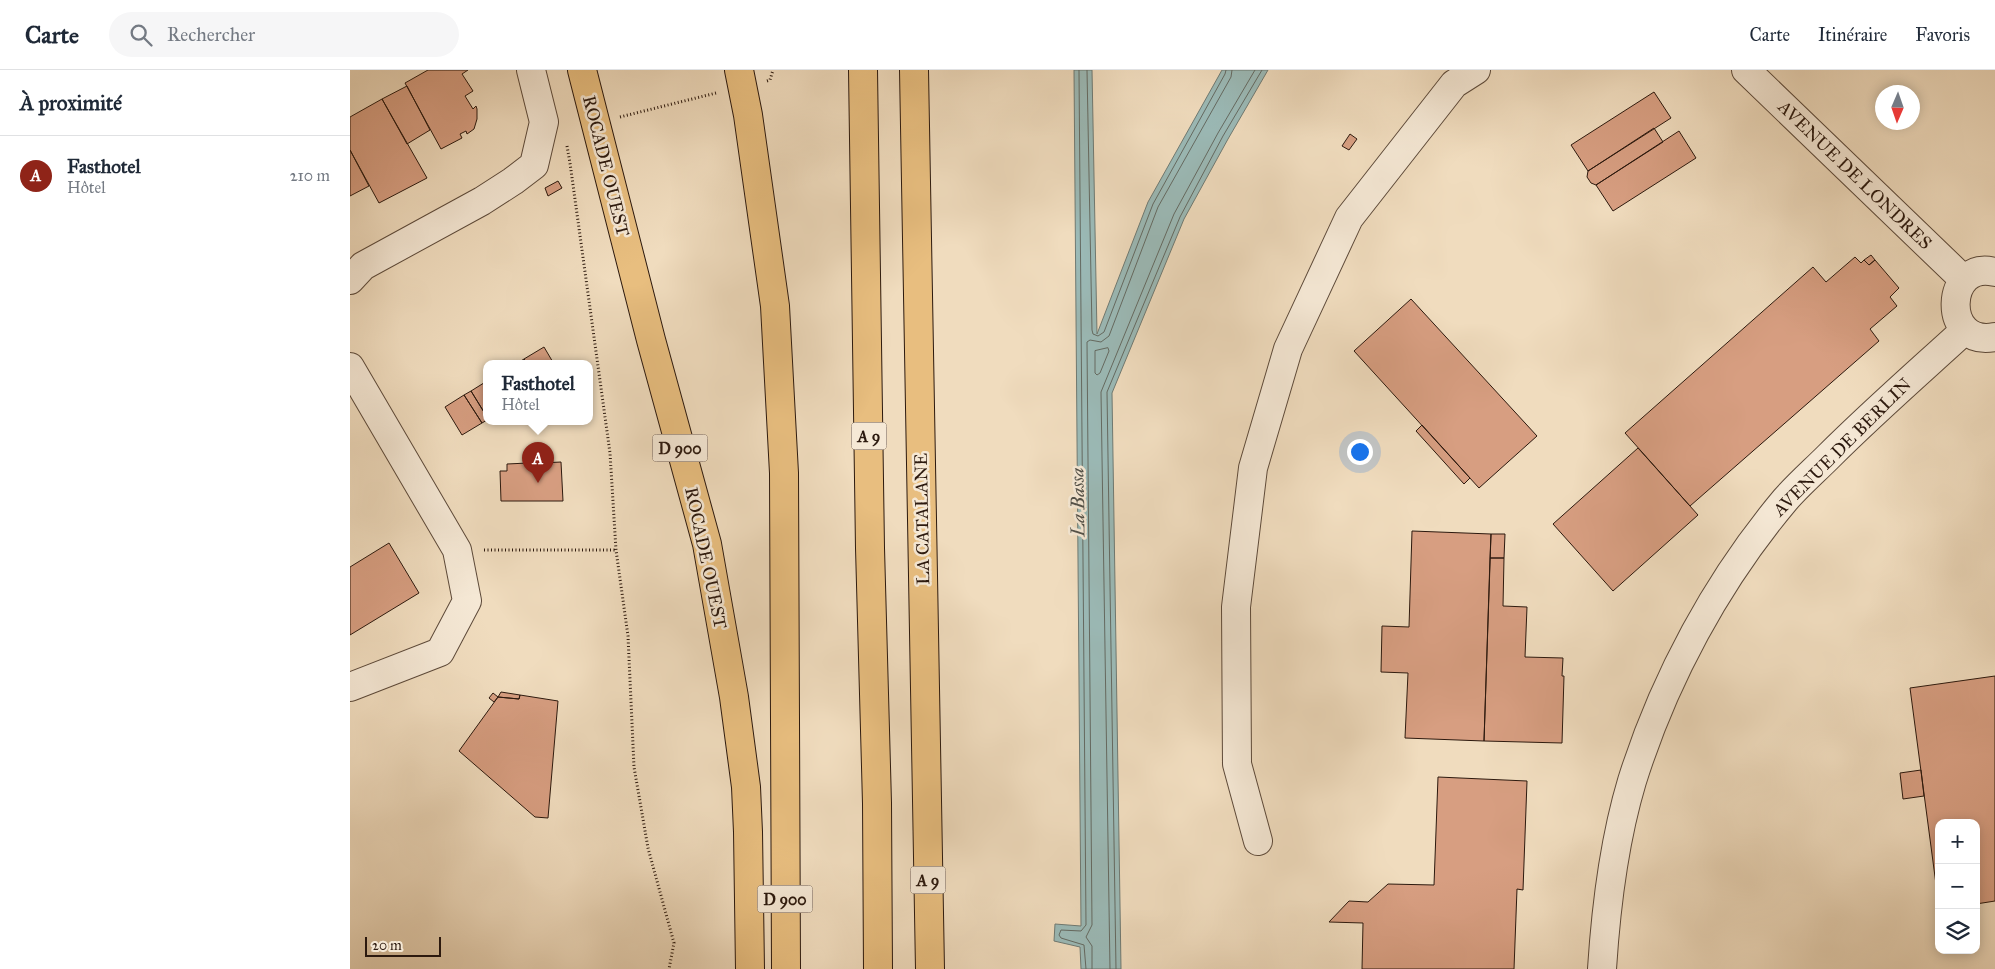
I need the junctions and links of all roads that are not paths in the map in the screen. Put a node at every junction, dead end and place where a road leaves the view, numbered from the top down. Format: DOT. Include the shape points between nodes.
graph roads {
  1 [pos="530,70"];
  2 [pos="582,70"];
  3 [pos="863,70"];
  4 [pos="914,70"];
  5 [pos="1476,70"];
  6 [pos="1746,70"];
  7 [pos="732,81"];
  8 [pos="1995,272"];
  9 [pos="350,280"];
  10 [pos="1964,280"];
  11 [pos="1966,330"];
  12 [pos="1995,337"];
  13 [pos="350,367"];
  14 [pos="350,687"];
  15 [pos="1258,841"];
  16 [pos="750,969"];
  17 [pos="786,969"];
  18 [pos="878,969"];
  19 [pos="930,969"];
  20 [pos="1602,969"];
  1 -- 9 [label="street" via="544,122 534,164 482,201 363,266"];
  2 -- 16 [label="highway, ROCADE OUEST / D 900" via="707,544 746,787"];
  3 -- 18 [label="highway, A 9"];
  4 -- 19 [label="highway, LA CATALANE / A 9"];
  5 -- 15 [label="street" via="1454,84 1349,218 1288,349 1252,468 1236,607 1238,764"];
  6 -- 10 [label="street, AVENUE DE LONDRES"];
  7 -- 17 [label="highway, D 900" via="748,116 776,316 784,473"];
  8 -- 10 [label="street" via="1976,272"];
  10 -- 11 [label="street" via="1956,292 1954,305 1957,319"];
  11 -- 12 [label="street" via="1976,336"];
  11 -- 20 [label="street, AVENUE DE BERLIN" via="1786,499 1722,587 1670,683 1632,782 1610,886"];
  13 -- 14 [label="street" via="457,550 467,602 440,652"];
}
